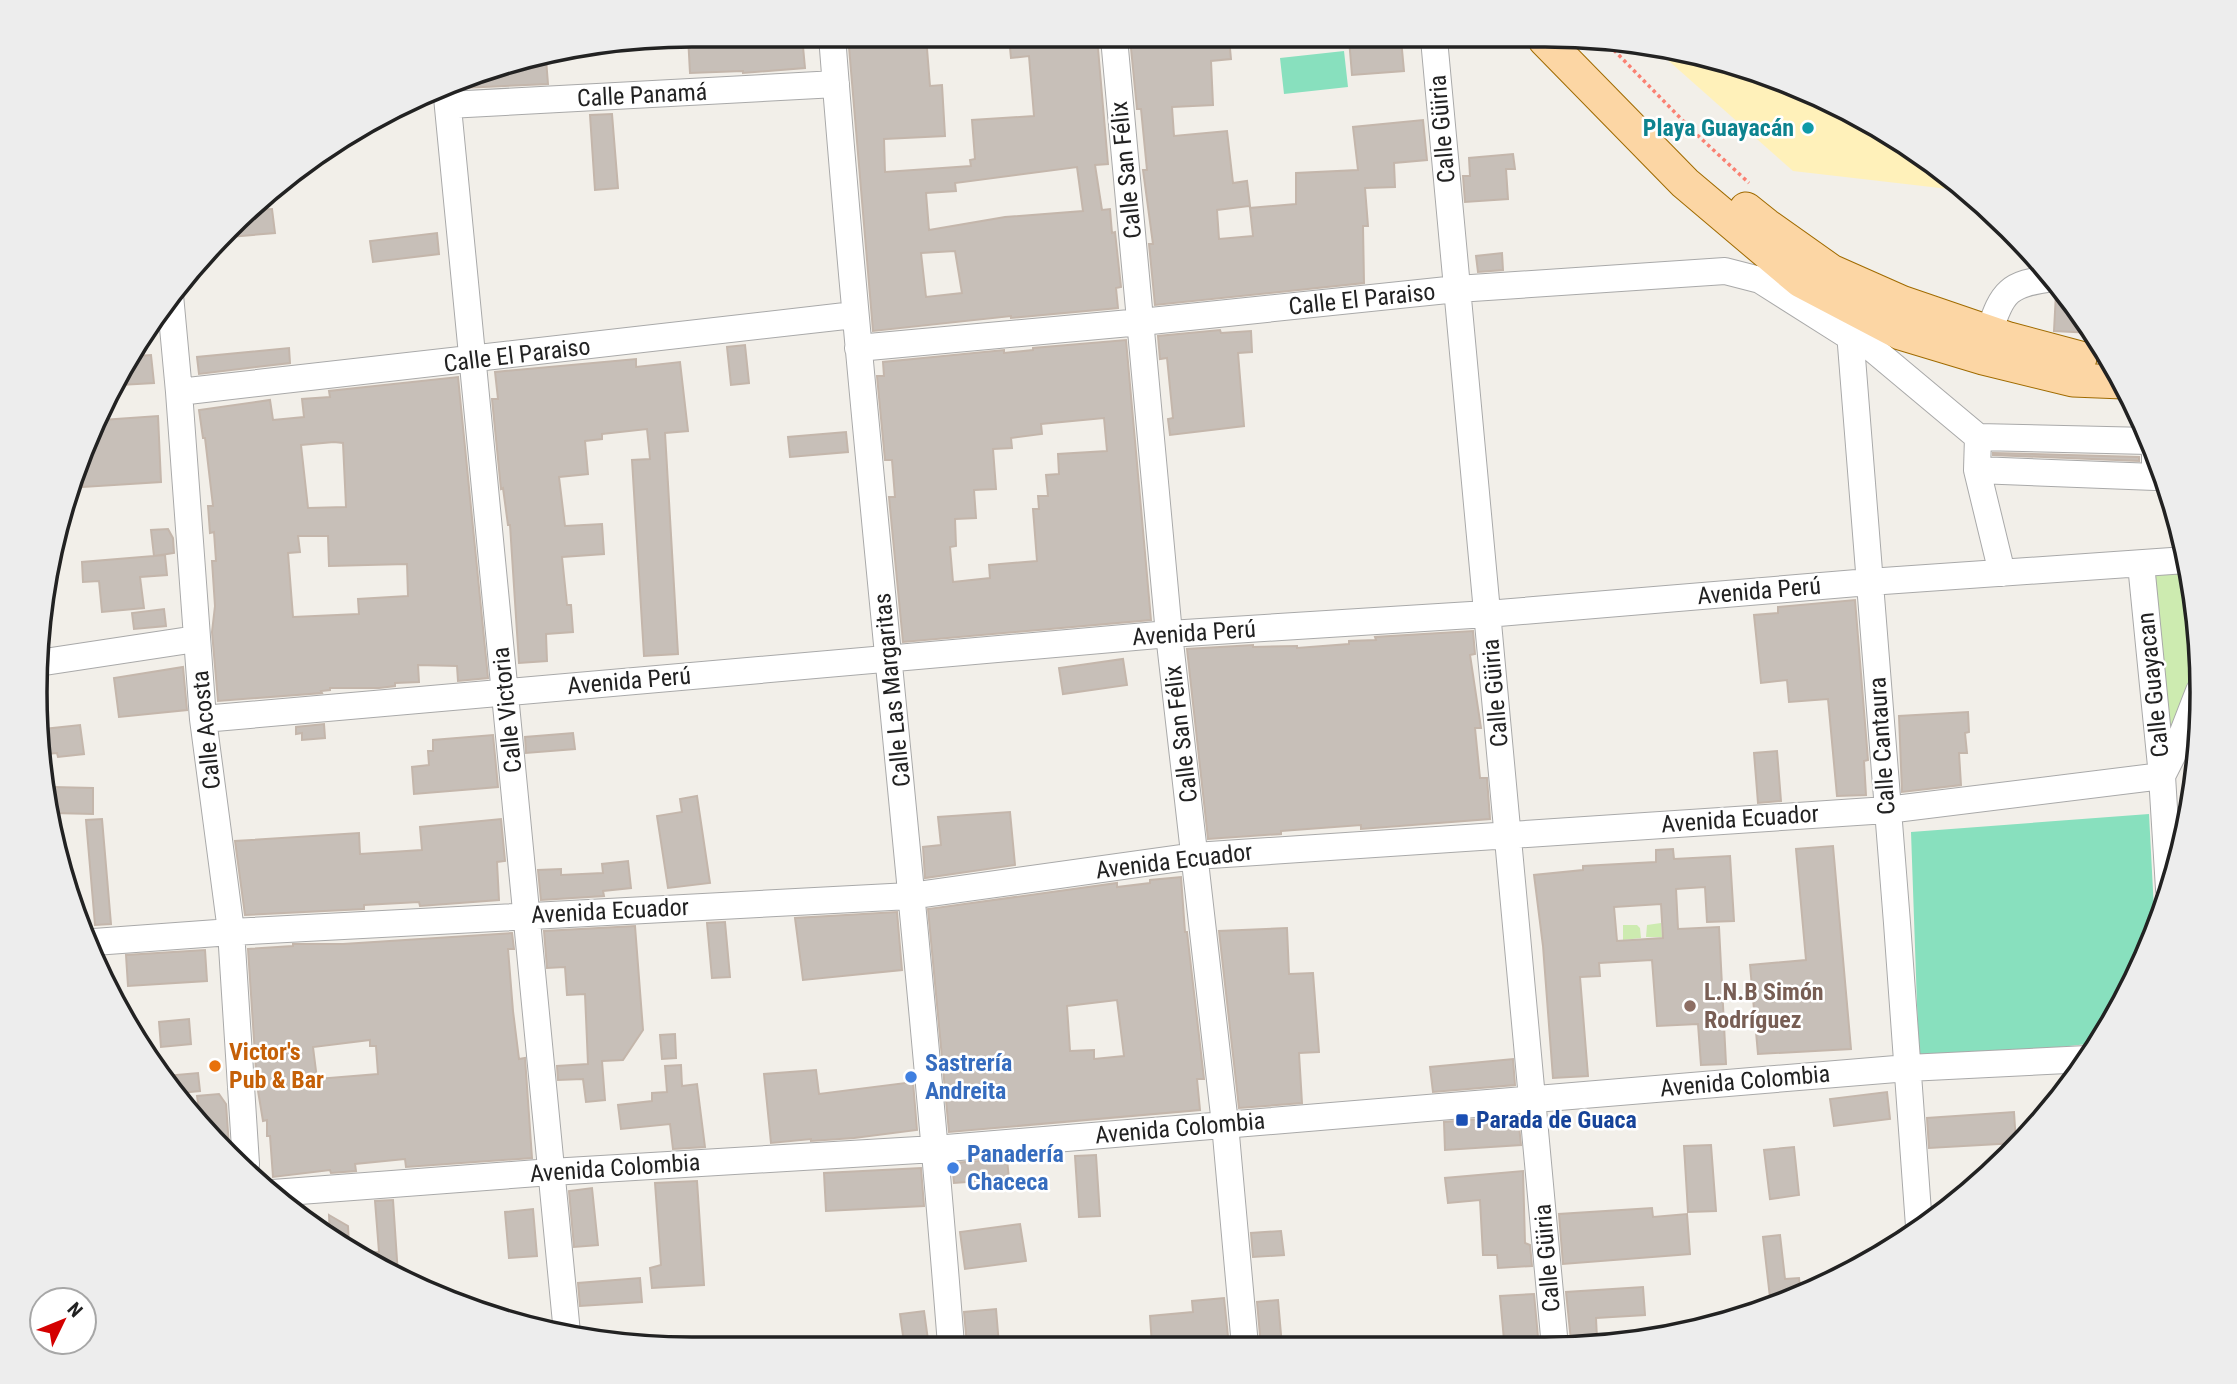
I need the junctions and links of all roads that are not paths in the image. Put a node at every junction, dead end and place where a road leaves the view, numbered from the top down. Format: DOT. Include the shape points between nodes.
graph roads {
  1 [pos="833,47"];
  2 [pos="1115,47"];
  3 [pos="1435,47"];
  4 [pos="1552,47"];
  5 [pos="1578,49"];
  6 [pos="836,84"];
  7 [pos="447,96"];
  8 [pos="1831,271"];
  9 [pos="2041,280"];
  10 [pos="1457,289"];
  11 [pos="172,312"];
  12 [pos="854,315"];
  13 [pos="1855,320"];
  14 [pos="1141,322"];
  15 [pos="1989,332"];
  16 [pos="858,348"];
  17 [pos="2096,359"];
  18 [pos="473,360"];
  19 [pos="2109,381"];
  20 [pos="179,392"];
  21 [pos="1978,437"];
  22 [pos="2139,441"];
  23 [pos="1978,470"];
  24 [pos="2153,477"];
  25 [pos="2176,561"];
  26 [pos="2141,564"];
  27 [pos="2002,573"];
  28 [pos="1869,582"];
  29 [pos="1487,614"];
  30 [pos="1169,634"];
  31 [pos="196,639"];
  32 [pos="888,658"];
  33 [pos="48,661"];
  34 [pos="506,692"];
  35 [pos="2189,717"];
  36 [pos="203,719"];
  37 [pos="2162,776"];
  38 [pos="1887,810"];
  39 [pos="1507,834"];
  40 [pos="1195,856"];
  41 [pos="2167,861"];
  42 [pos="910,896"];
  43 [pos="527,916"];
  44 [pos="231,932"];
  45 [pos="97,942"];
  46 [pos="2074,1060"];
  47 [pos="1908,1068"];
  48 [pos="1532,1098"];
  49 [pos="1225,1124"];
  50 [pos="935,1149"];
  51 [pos="246,1157"];
  52 [pos="551,1172"];
  53 [pos="285,1192"];
  54 [pos="1918,1217"];
  55 [pos="565,1324"];
  56 [pos="950,1337"];
  57 [pos="1244,1337"];
  58 [pos="1554,1337"];
  1 -- 6 [label="street, Calle Las Margaritas"];
  2 -- 14 [label="street, Calle San Félix"];
  3 -- 10 [label="street, Calle Güiria"];
  4 -- 13 [label="main road" via="1685,183 1786,270"];
  5 -- 8 [label="main road" via="1685,157 1766,225"];
  6 -- 7 [label="street, Calle Panamá"];
  6 -- 12 [label="street, Calle Las Margaritas"];
  7 -- 18 [label="street, Calle Victoria"];
  8 -- 13 [label="street, Calle Cantaura"];
  8 -- 15 [label="main road" via="1901,302"];
  9 -- 15 [label="street" via="2023,284 2003,296"];
  10 -- 13 [label="street, Calle El Paraiso" via="1725,271 1760,280"];
  10 -- 14 [label="street, Calle El Paraiso"];
  10 -- 29 [label="street, Calle Güiria"];
  11 -- 20 [label="street, Calle Acosta"];
  12 -- 16 [label="street, Calle Las Margaritas"];
  12 -- 18 [label="street, Calle El Paraiso"];
  13 -- 19 [label="main road" via="2073,380"];
  13 -- 21 [label="street" via="1874,350"];
  13 -- 28 [label="street, Calle Cantaura"];
  14 -- 16 [label="street, Calle El Paraiso"];
  14 -- 30 [label="street, Calle San Félix"];
  15 -- 17 [label="main road" via="2073,357"];
  16 -- 32 [label="street, Calle Las Margaritas"];
  18 -- 20 [label="street, Calle El Paraiso"];
  18 -- 34 [label="street, Calle Victoria"];
  20 -- 31 [label="street, Calle Acosta"];
  21 -- 22 [label="street"];
  21 -- 23 [label="street"];
  23 -- 24 [label="street"];
  23 -- 27 [label="street"];
  25 -- 26 [label="street, Avenida Perú"];
  26 -- 27 [label="street, Avenida Perú"];
  26 -- 37 [label="street, Calle Guayacan"];
  27 -- 28 [label="street, Avenida Perú"];
  28 -- 29 [label="street, Avenida Perú"];
  28 -- 38 [label="street, Calle Cantaura"];
  29 -- 30 [label="street, Avenida Perú"];
  29 -- 39 [label="street, Calle Güiria"];
  30 -- 32 [label="street, Avenida Perú"];
  30 -- 40 [label="street, Calle San Félix"];
  31 -- 33 [label="street"];
  31 -- 36 [label="street, Calle Acosta"];
  32 -- 34 [label="street, Avenida Perú"];
  32 -- 42 [label="street, Calle Las Margaritas"];
  34 -- 36 [label="street, Avenida Perú"];
  34 -- 43 [label="street, Calle Victoria"];
  35 -- 37 [label="street"];
  36 -- 44 [label="street, Calle Acosta"];
  37 -- 38 [label="street, Avenida Ecuador"];
  37 -- 41 [label="street, Calle Guayacan"];
  38 -- 39 [label="street, Avenida Ecuador"];
  38 -- 47 [label="street, Calle Cantaura"];
  39 -- 40 [label="street, Avenida Ecuador"];
  39 -- 48 [label="street, Calle Güiria"];
  40 -- 42 [label="street, Avenida Ecuador"];
  40 -- 49 [label="street, Calle San Félix"];
  42 -- 43 [label="street, Avenida Ecuador"];
  42 -- 50 [label="street, Calle Las Margaritas"];
  43 -- 44 [label="street, Avenida Ecuador"];
  43 -- 52 [label="street, Calle Victoria"];
  44 -- 45 [label="street, Avenida Ecuador"];
  44 -- 51 [label="street, Calle Acosta"];
  46 -- 47 [label="street, Avenida Colombia"];
  47 -- 48 [label="street, Avenida Colombia"];
  47 -- 54 [label="street, Calle Cantaura"];
  48 -- 49 [label="street, Avenida Colombia"];
  48 -- 58 [label="street, Calle Güiria"];
  49 -- 50 [label="street, Avenida Colombia"];
  49 -- 57 [label="street, Calle San Félix"];
  50 -- 52 [label="street, Avenida Colombia"];
  50 -- 56 [label="street, Calle Las Margaritas"];
  52 -- 53 [label="street, Avenida Colombia"];
  52 -- 55 [label="street, Calle Victoria"];
}
